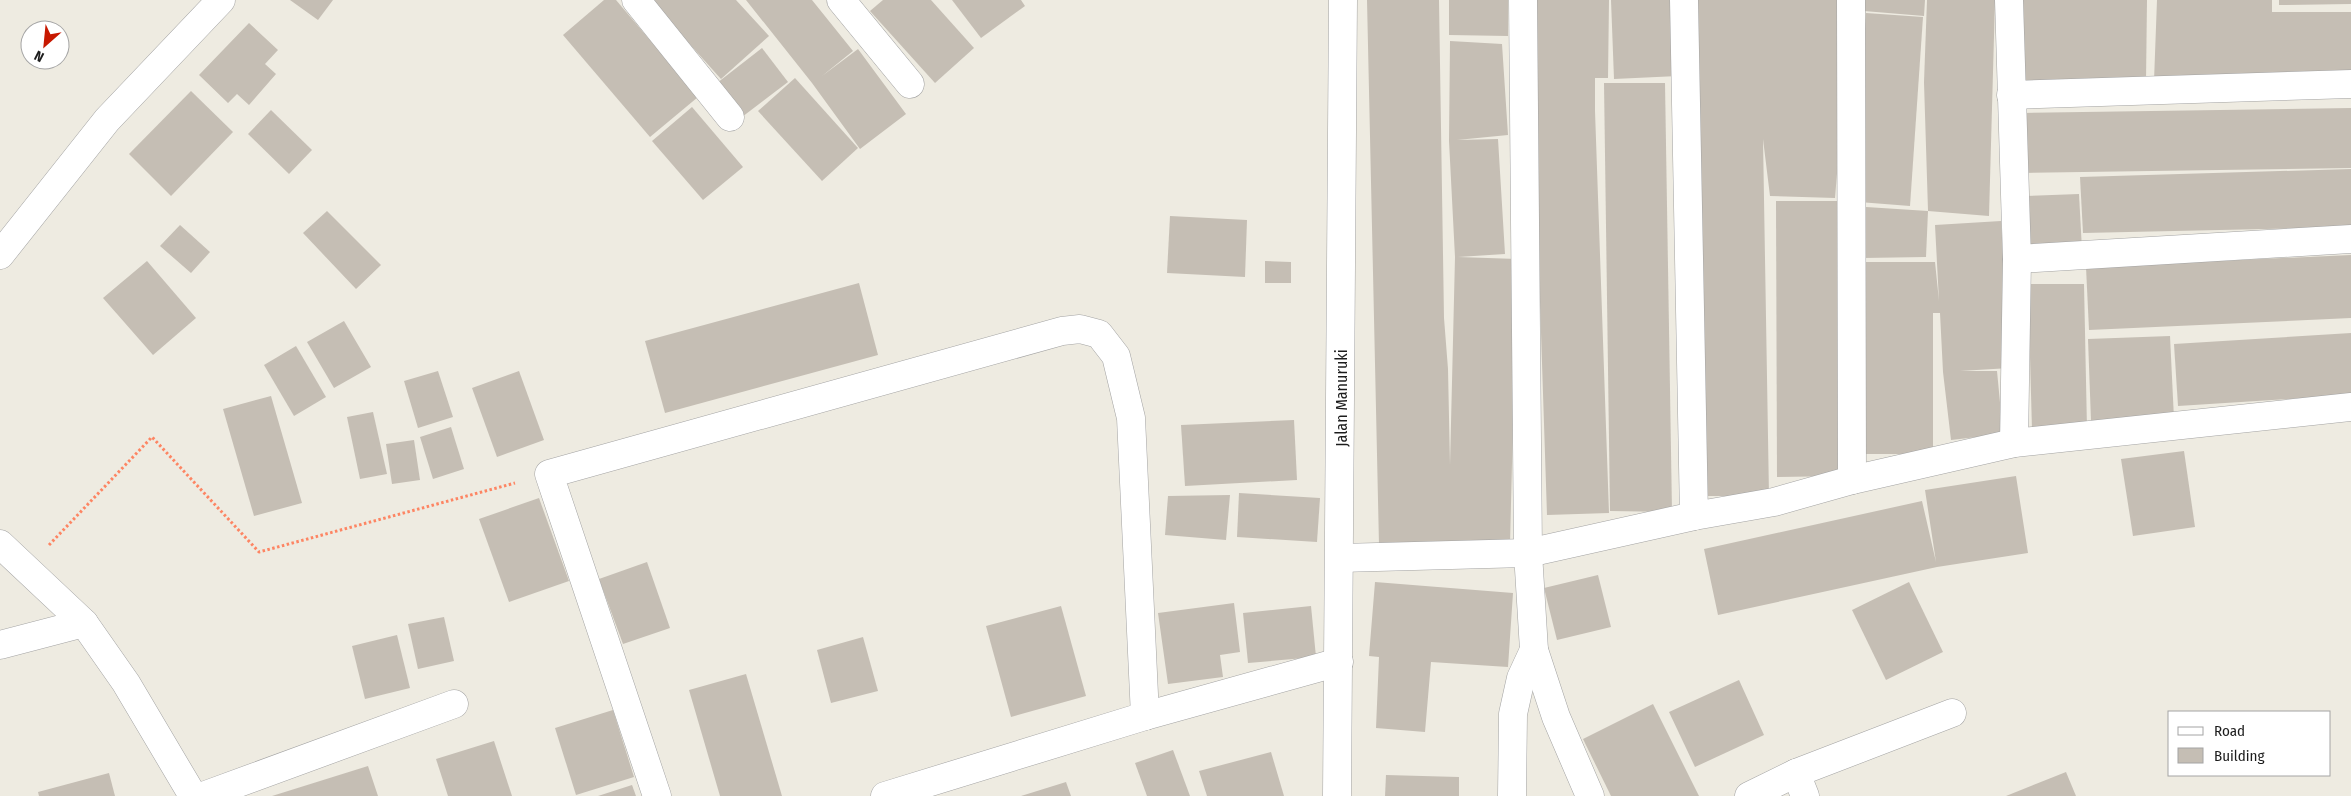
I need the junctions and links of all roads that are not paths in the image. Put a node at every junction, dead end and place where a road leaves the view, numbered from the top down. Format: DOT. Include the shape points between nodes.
graph roads {
  1 [pos="221,0"];
  2 [pos="636,0"];
  3 [pos="841,0"];
  4 [pos="1343,0"];
  5 [pos="1523,0"];
  6 [pos="1684,0"];
  7 [pos="1851,0"];
  8 [pos="2009,0"];
  9 [pos="910,84"];
  10 [pos="2351,84"];
  11 [pos="2011,96"];
  12 [pos="730,117"];
  13 [pos="2351,239"];
  14 [pos="0,255"];
  15 [pos="2017,259"];
  16 [pos="2351,407"];
  17 [pos="2014,443"];
  18 [pos="1852,480"];
  19 [pos="1694,516"];
  20 [pos="0,544"];
  21 [pos="1528,553"];
  22 [pos="1340,558"];
  23 [pos="84,623"];
  24 [pos="0,645"];
  25 [pos="1534,650"];
  26 [pos="1339,662"];
  27 [pos="454,704"];
  28 [pos="1952,713"];
  29 [pos="1145,716"];
  30 [pos="1800,785"];
  31 [pos="194,796"];
  32 [pos="203,796"];
  33 [pos="656,796"];
  34 [pos="885,796"];
  35 [pos="1338,796"];
  36 [pos="1512,796"];
  37 [pos="1590,796"];
  38 [pos="1749,796"];
  1 -- 14 [label="street" via="107,120"];
  2 -- 12 [label="street"];
  3 -- 9 [label="street"];
  4 -- 22 [label="street, Jalan Manuruki"];
  5 -- 21 [label="street"];
  6 -- 19 [label="street"];
  7 -- 18 [label="street"];
  8 -- 11 [label="street"];
  10 -- 11 [label="street"];
  11 -- 15 [label="street"];
  13 -- 15 [label="street"];
  15 -- 17 [label="street"];
  16 -- 17 [label="street"];
  17 -- 18 [label="street"];
  18 -- 19 [label="street" via="1774,502"];
  19 -- 21 [label="street"];
  20 -- 23 [label="street"];
  21 -- 22 [label="street"];
  21 -- 25 [label="street"];
  22 -- 26 [label="street, Jalan Manuruki"];
  23 -- 24 [label="street"];
  23 -- 31 [label="street" via="126,683"];
  25 -- 36 [label="street" via="1521,678 1513,714"];
  25 -- 37 [label="street" via="1556,718"];
  26 -- 29 [label="street"];
  26 -- 35 [label="street, Jalan Manuruki"];
  27 -- 32 [label="street"];
  28 -- 30 [label="street"];
  29 -- 33 [label="street" via="1131,418 1116,356 1099,334 1080,329 1062,331 549,474"];
  29 -- 34 [label="street"];
  30 -- 38 [label="street"];
}
